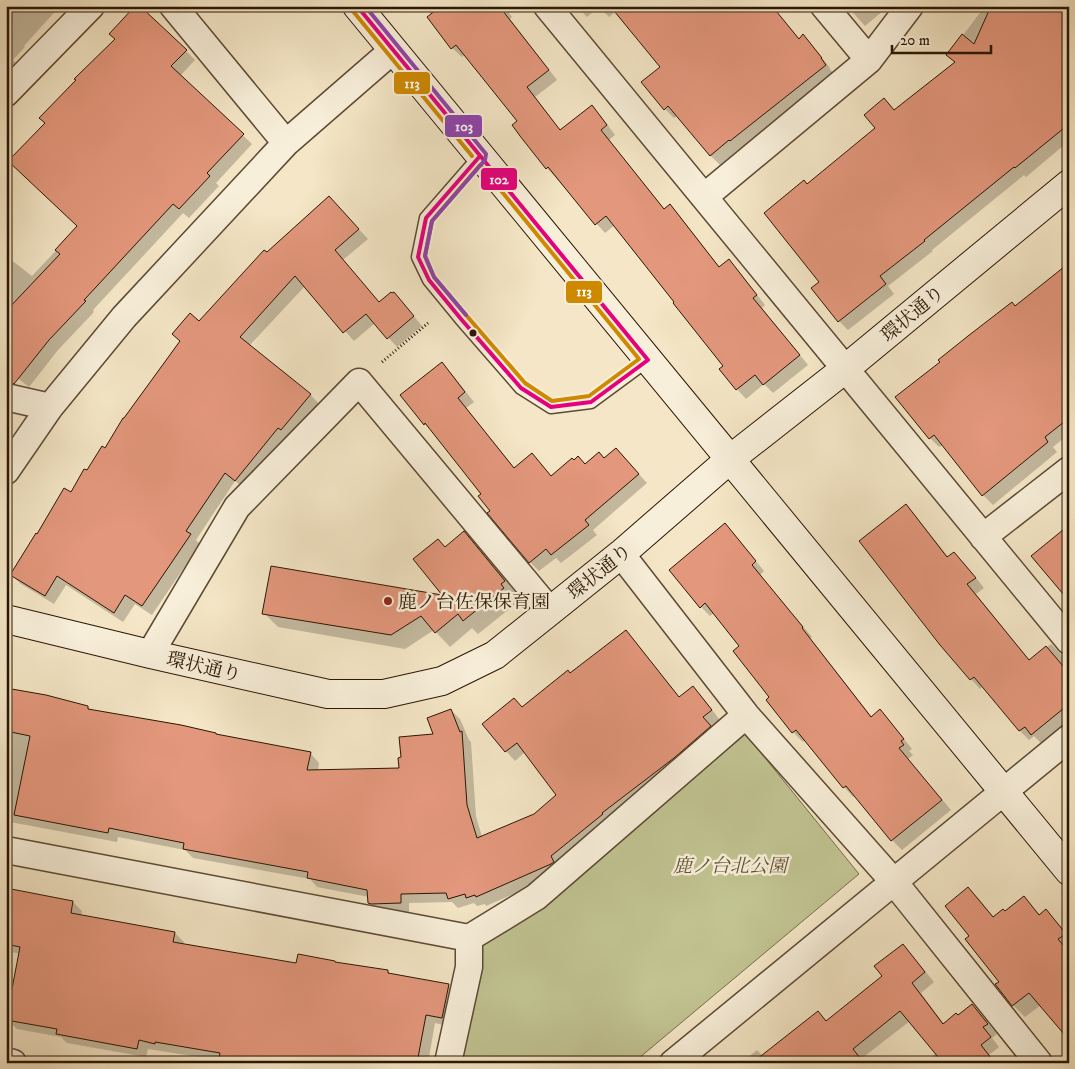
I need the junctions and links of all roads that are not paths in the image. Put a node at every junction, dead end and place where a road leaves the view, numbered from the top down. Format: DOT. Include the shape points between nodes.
graph roads {
  1 [pos="91,6"];
  2 [pos="173,6"];
  3 [pos="357,6"];
  4 [pos="546,6"];
  5 [pos="824,6"];
  6 [pos="910,6"];
  7 [pos="393,50"];
  8 [pos="869,60"];
  9 [pos="6,93"];
  10 [pos="286,143"];
  11 [pos="480,156"];
  12 [pos="1069,184"];
  13 [pos="704,197"];
  14 [pos="648,360"];
  15 [pos="845,369"];
  16 [pos="6,397"];
  17 [pos="50,407"];
  18 [pos="730,460"];
  19 [pos="1069,470"];
  20 [pos="6,471"];
  21 [pos="983,538"];
  22 [pos="621,554"];
  23 [pos="550,611"];
  24 [pos="6,619"];
  25 [pos="1069,641"];
  26 [pos="150,654"];
  27 [pos="746,715"];
  28 [pos="1069,738"];
  29 [pos="1004,792"];
  30 [pos="6,850"];
  31 [pos="1069,871"];
  32 [pos="894,882"];
  33 [pos="468,938"];
  34 [pos="1031,1060"];
  35 [pos="6,1061"];
  36 [pos="13,1063"];
  37 [pos="448,1063"];
  38 [pos="673,1063"];
  1 -- 9 [label="street"];
  2 -- 10 [label="street"];
  3 -- 7 [label="street"];
  4 -- 13 [label="street"];
  5 -- 8 [label="street"];
  6 -- 8 [label="street"];
  7 -- 10 [label="street"];
  7 -- 11 [label="street"];
  8 -- 13 [label="street"];
  10 -- 17 [label="street" via="124,317"];
  11 -- 14 [label="street"];
  11 -- 14 [label="lane" via="426,218 418,257 429,280 461,319 521,388 551,407 591,402"];
  12 -- 15 [label="street, 環状通り"];
  13 -- 15 [label="street"];
  14 -- 18 [label="street"];
  15 -- 18 [label="street, 環状通り"];
  15 -- 21 [label="street"];
  16 -- 17 [label="street"];
  17 -- 20 [label="street"];
  18 -- 22 [label="street, 環状通り"];
  18 -- 29 [label="street"];
  19 -- 21 [label="street"];
  21 -- 25 [label="street"];
  22 -- 23 [label="street, 環状通り"];
  22 -- 27 [label="street"];
  23 -- 26 [label="street, 環状通り" via="495,655 442,681 384,694 328,694"];
  23 -- 26 [label="street" via="359,382 237,508"];
  24 -- 26 [label="street, 環状通り"];
  27 -- 32 [label="street"];
  27 -- 33 [label="street" via="536,897"];
  28 -- 29 [label="street"];
  29 -- 31 [label="street"];
  29 -- 32 [label="street"];
  30 -- 33 [label="street"];
  32 -- 34 [label="street"];
  32 -- 38 [label="street"];
  33 -- 37 [label="street" via="469,968"];
  35 -- 36 [label="street"];
}
